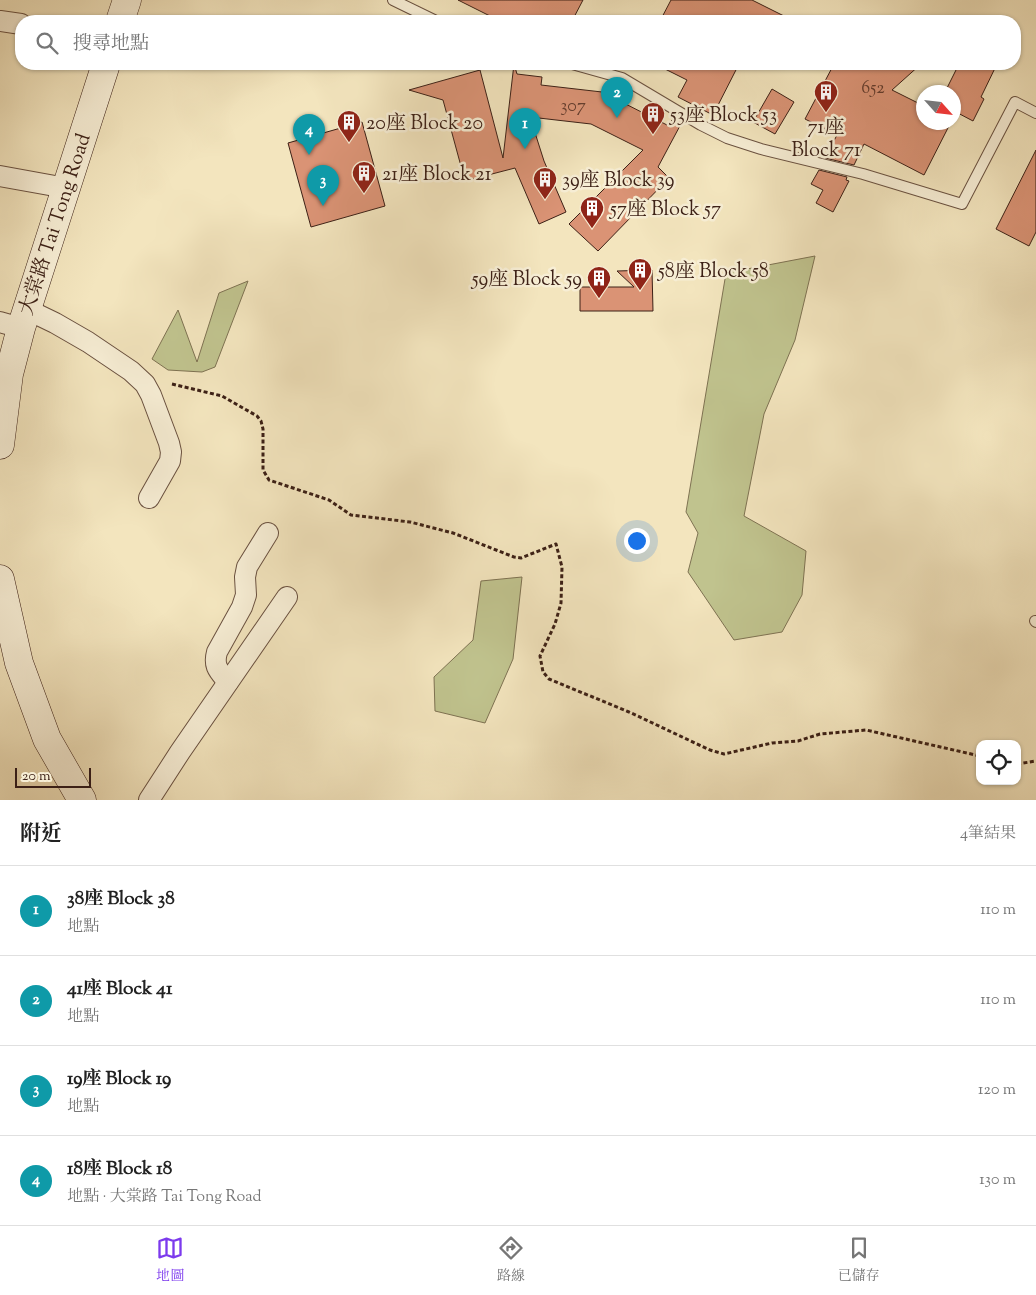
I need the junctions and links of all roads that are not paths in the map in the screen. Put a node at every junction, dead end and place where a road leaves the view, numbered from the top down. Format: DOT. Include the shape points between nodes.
graph roads {
  1 [pos="127,0"];
  2 [pos="393,0"];
  3 [pos="122,15"];
  4 [pos="424,15"];
  5 [pos="0,21"];
  6 [pos="15,23"];
  7 [pos="104,70"];
  8 [pos="593,70"];
  9 [pos="1036,113"];
  10 [pos="0,176"];
  11 [pos="66,188"];
  12 [pos="16,320"];
  13 [pos="0,445"];
  14 [pos="149,498"];
  15 [pos="268,533"];
  16 [pos="0,579"];
  17 [pos="287,597"];
  18 [pos="228,682"];
  19 [pos="82,800"];
  20 [pos="150,800"];
  1 -- 3 [label="street"];
  2 -- 4 [label="lane"];
  5 -- 6 [label="street"];
  7 -- 11 [label="street, 大棠路 Tai Tong Road"];
  8 -- 9 [label="lane" via="622,78 727,138 962,204 1014,102"];
  10 -- 11 [label="street"];
  11 -- 12 [label="street, 大棠路 Tai Tong Road"];
  12 -- 13 [label="street, 大棠路 Tai Tong Road"];
  12 -- 14 [label="street" via="55,322 131,370 145,384 171,452 170,461"];
  15 -- 18 [label="street" via="247,567 242,607 215,659 216,668"];
  16 -- 19 [label="street" via="28,688 47,739"];
  17 -- 18 [label="street"];
  18 -- 20 [label="street"];
}
